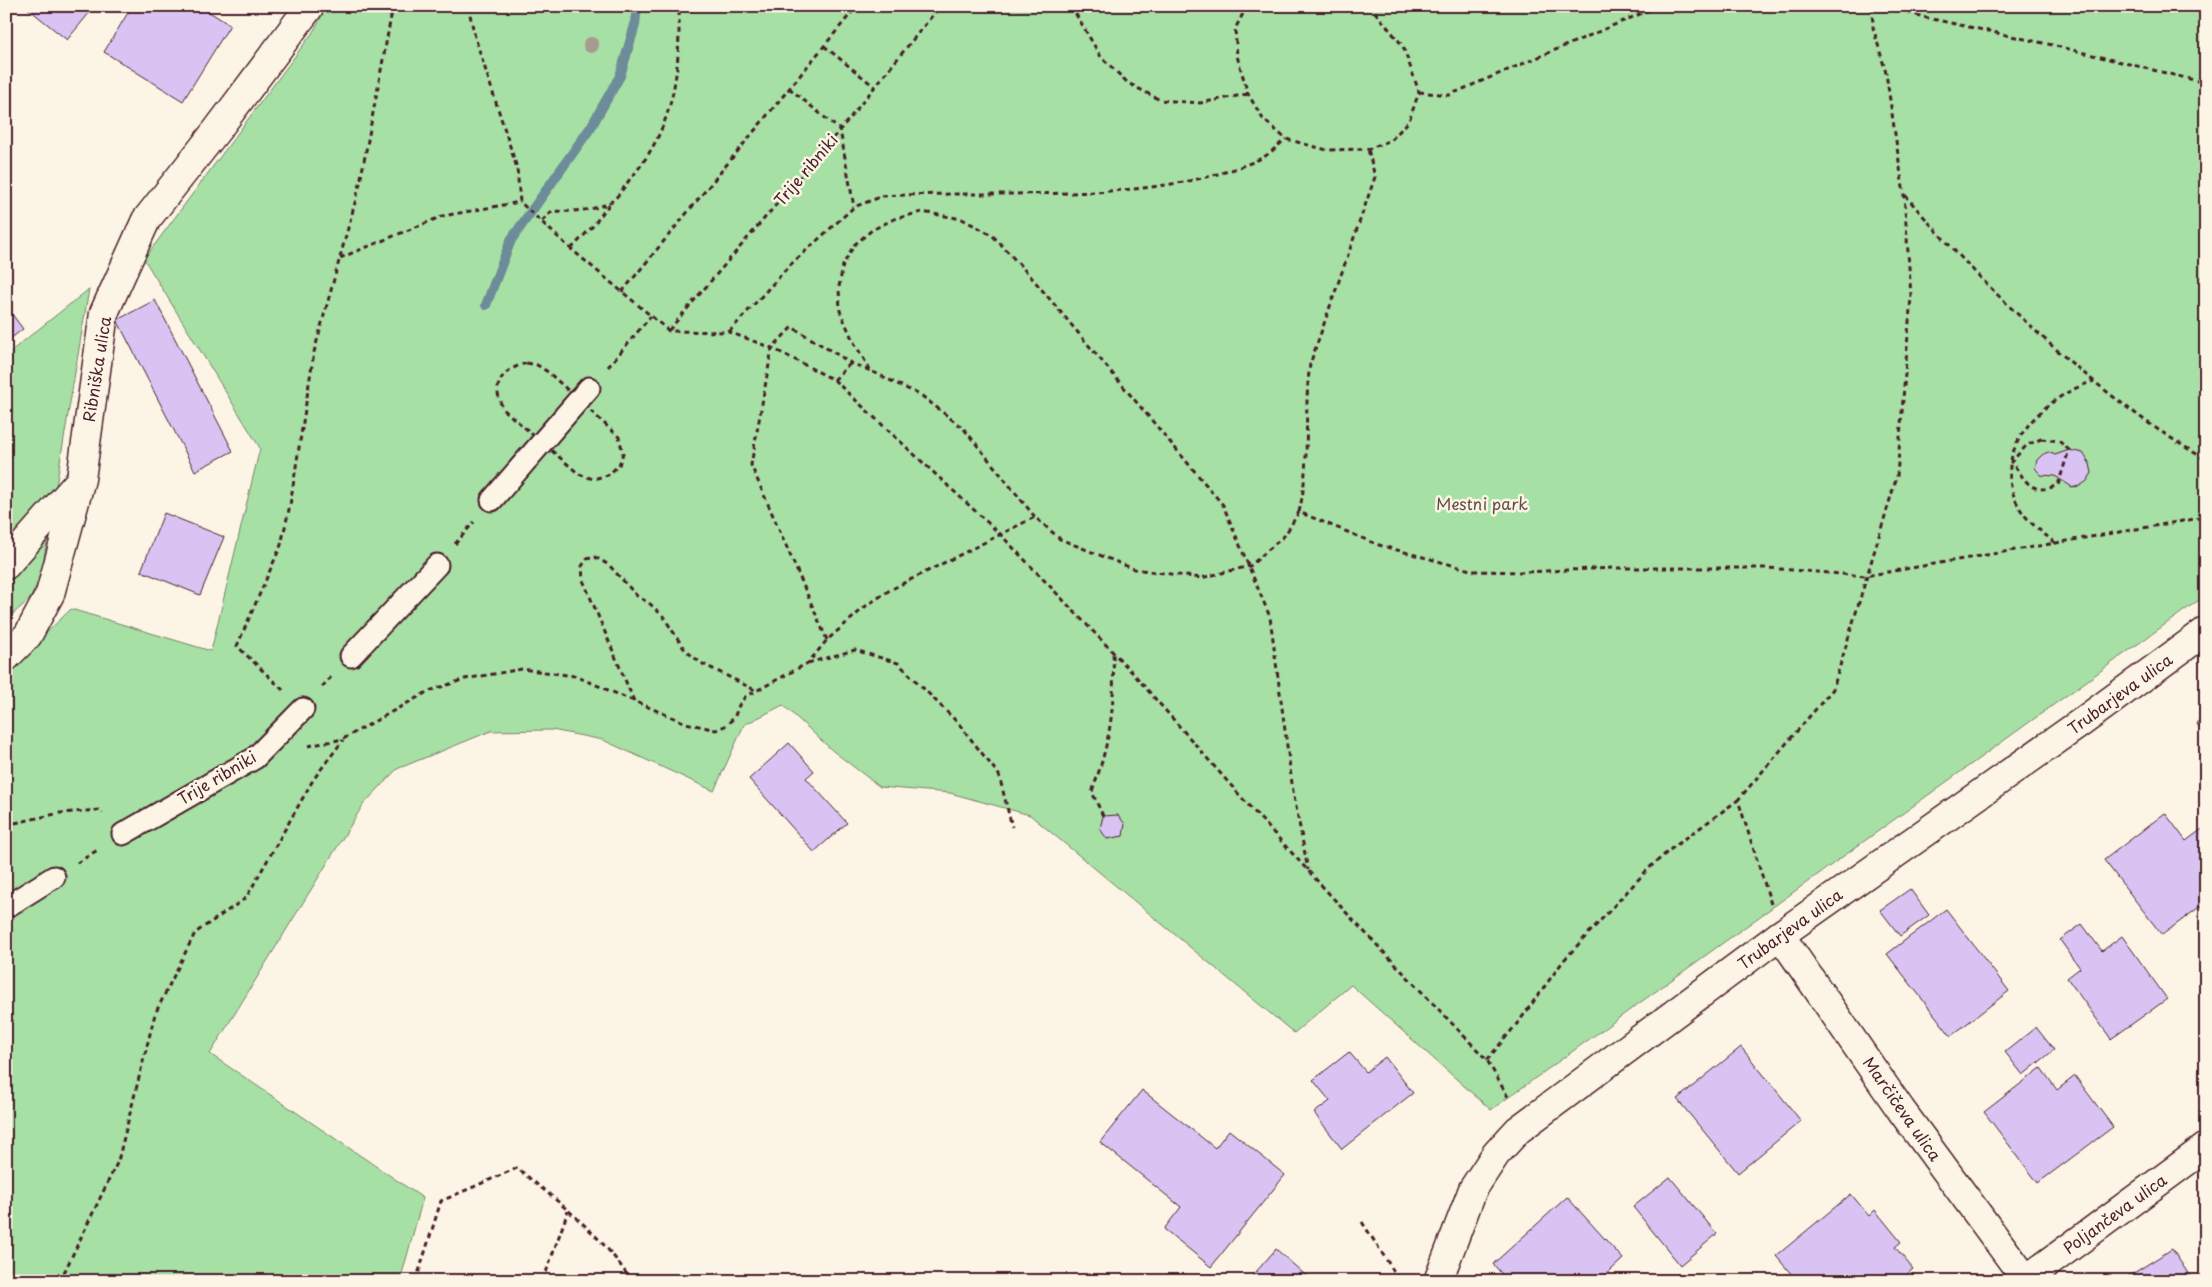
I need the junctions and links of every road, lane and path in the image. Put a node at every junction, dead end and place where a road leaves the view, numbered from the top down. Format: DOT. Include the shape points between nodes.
graph roads {
  1 [pos="310,6"];
  2 [pos="393,6"];
  3 [pos="468,6"];
  4 [pos="679,6"];
  5 [pos="857,6"];
  6 [pos="940,6"];
  7 [pos="1071,6"];
  8 [pos="1247,6"];
  9 [pos="1370,6"];
  10 [pos="1659,6"];
  11 [pos="1872,6"];
  12 [pos="1890,6"];
  13 [pos="824,46"];
  14 [pos="2206,82"];
  15 [pos="875,87"];
  16 [pos="790,88"];
  17 [pos="1418,92"];
  18 [pos="1248,94"];
  19 [pos="840,130"];
  20 [pos="1286,140"];
  21 [pos="1368,149"];
  22 [pos="1904,195"];
  23 [pos="520,202"];
  24 [pos="611,202"];
  25 [pos="854,207"];
  26 [pos="542,221"];
  27 [pos="571,249"];
  28 [pos="340,258"];
  29 [pos="622,292"];
  30 [pos="651,316"];
  31 [pos="669,331"];
  32 [pos="729,332"];
  33 [pos="625,348"];
  34 [pos="772,348"];
  35 [pos="851,363"];
  36 [pos="871,370"];
  37 [pos="834,380"];
  38 [pos="2094,381"];
  39 [pos="589,388"];
  40 [pos="2206,460"];
  41 [pos="2011,462"];
  42 [pos="81,479"];
  43 [pos="492,500"];
  44 [pos="1299,512"];
  45 [pos="1035,517"];
  46 [pos="2206,517"];
  47 [pos="1000,534"];
  48 [pos="2056,543"];
  49 [pos="6,565"];
  50 [pos="437,565"];
  51 [pos="1250,566"];
  52 [pos="1865,576"];
  53 [pos="2206,631"];
  54 [pos="827,640"];
  55 [pos="1113,652"];
  56 [pos="350,656"];
  57 [pos="6,657"];
  58 [pos="808,663"];
  59 [pos="755,691"];
  60 [pos="634,701"];
  61 [pos="302,708"];
  62 [pos="343,739"];
  63 [pos="255,758"];
  64 [pos="1738,800"];
  65 [pos="6,804"];
  66 [pos="1103,816"];
  67 [pos="13,824"];
  68 [pos="6,825"];
  69 [pos="1012,827"];
  70 [pos="123,834"];
  71 [pos="1308,871"];
  72 [pos="54,877"];
  73 [pos="6,907"];
  74 [pos="1780,935"];
  75 [pos="1487,1060"];
  76 [pos="1509,1100"];
  77 [pos="2206,1147"];
  78 [pos="568,1211"];
  79 [pos="1362,1222"];
  80 [pos="2025,1280"];
  81 [pos="60,1281"];
  82 [pos="416,1281"];
  83 [pos="543,1281"];
  84 [pos="630,1281"];
  85 [pos="1400,1281"];
  86 [pos="1438,1281"];
  1 -- 42 [label="street, Ribniška ulica" via="146,220 104,313"];
  2 -- 28 [label="path" via="359,188"];
  3 -- 23 [label="path" via="517,168"];
  4 -- 24 [label="path" via="680,55 670,109 655,146"];
  5 -- 13 [label="path"];
  6 -- 15 [label="path, Trije ribniki"];
  7 -- 18 [label="path" via="1101,57 1128,83 1160,100 1200,103"];
  8 -- 18 [label="path" via="1235,29 1237,56"];
  9 -- 17 [label="path" via="1402,46"];
  10 -- 17 [label="path" via="1449,95"];
  11 -- 22 [label="path" via="1873,27 1886,73"];
  12 -- 14 [label="path" via="1922,17"];
  13 -- 15 [label="path"];
  13 -- 16 [label="path"];
  15 -- 19 [label="path, Trije ribniki"];
  16 -- 19 [label="path"];
  16 -- 29 [label="path"];
  17 -- 21 [label="path" via="1409,121 1391,140"];
  18 -- 20 [label="path" via="1263,118"];
  19 -- 25 [label="path"];
  19 -- 31 [label="path, Trije ribniki"];
  20 -- 21 [label="path" via="1327,150"];
  20 -- 25 [label="path" via="1263,158 1193,181 1115,190 883,196"];
  21 -- 44 [label="path" via="1375,176 1310,364 1306,390 1306,484"];
  22 -- 38 [label="path" via="1938,235 2066,359"];
  22 -- 52 [label="path" via="1912,296 1896,476"];
  23 -- 26 [label="path"];
  23 -- 28 [label="path" via="443,216"];
  24 -- 26 [label="path" via="585,210 552,211"];
  24 -- 27 [label="path"];
  25 -- 32 [label="path" via="789,266"];
  26 -- 27 [label="path"];
  27 -- 29 [label="path"];
  28 -- 61 [label="path" via="314,352 282,545 237,646"];
  29 -- 30 [label="path"];
  30 -- 31 [label="path"];
  30 -- 33 [label="path"];
  31 -- 32 [label="path"];
  32 -- 34 [label="path"];
  34 -- 35 [label="path" via="792,327"];
  34 -- 37 [label="path"];
  34 -- 54 [label="path" via="752,465"];
  35 -- 36 [label="path"];
  35 -- 37 [label="path"];
  36 -- 45 [label="path" via="922,396 964,429"];
  36 -- 51 [label="path" via="840,311 839,287 843,265 854,245 887,222 922,212 962,219 992,235 1032,278 1196,471 1223,504"];
  37 -- 47 [label="path"];
  38 -- 40 [label="path" via="2140,417"];
  38 -- 41 [label="path" via="2062,396 2041,411 2023,433"];
  39 -- 43 [label="street"];
  41 -- 41 [label="path" via="2027,444 2041,439 2059,441 2069,450 2058,485 2049,488 2028,484"];
  41 -- 48 [label="path" via="2012,487 2017,503 2026,517"];
  42 -- 49 [label="street"];
  42 -- 57 [label="street, Ribniška ulica" via="50,594 28,635"];
  43 -- 50 [label="path"];
  44 -- 51 [label="path" via="1285,535"];
  44 -- 52 [label="path" via="1379,545 1474,571 1768,568"];
  45 -- 47 [label="path"];
  45 -- 51 [label="path" via="1060,539 1134,569 1201,578"];
  46 -- 48 [label="path"];
  47 -- 54 [label="path" via="890,590"];
  47 -- 55 [label="path"];
  48 -- 52 [label="path"];
  50 -- 56 [label="street"];
  51 -- 71 [label="path" via="1270,616 1293,791"];
  52 -- 64 [label="path" via="1832,689"];
  53 -- 74 [label="street, Trubarjeva ulica"];
  54 -- 58 [label="path"];
  55 -- 66 [label="path" via="1112,722 1092,792"];
  55 -- 71 [label="path"];
  56 -- 61 [label="path"];
  58 -- 59 [label="path"];
  58 -- 69 [label="path" via="855,650 898,663 959,724 999,775"];
  59 -- 60 [label="path" via="745,697 734,718 716,730 686,723"];
  59 -- 60 [label="path" via="701,663 685,650 663,616 637,596 609,565 595,557 587,559 582,566 583,580"];
  60 -- 62 [label="path" via="575,676 522,668 466,679 429,691"];
  61 -- 63 [label="street, Trije ribniki"];
  62 -- 63 [label="path"];
  62 -- 81 [label="path" via="313,780 246,898 195,933 155,1014 118,1161"];
  63 -- 70 [label="street, Trije ribniki"];
  64 -- 74 [label="path"];
  64 -- 75 [label="path" via="1671,848 1648,869 1564,960"];
  65 -- 67 [label="path"];
  67 -- 68 [label="path"];
  67 -- 70 [label="path" via="60,813 100,810"];
  70 -- 72 [label="path"];
  71 -- 75 [label="path"];
  72 -- 73 [label="street"];
  74 -- 80 [label="street, Marčičeva ulica" via="1901,1110"];
  74 -- 86 [label="street, Trubarjeva ulica" via="1518,1130 1496,1154 1473,1188"];
  75 -- 76 [label="path"];
  77 -- 80 [label="street, Poljančeva ulica"];
  78 -- 82 [label="path" via="517,1168 441,1201"];
  78 -- 83 [label="path"];
  78 -- 84 [label="path" via="621,1264"];
  79 -- 85 [label="path"];
}
